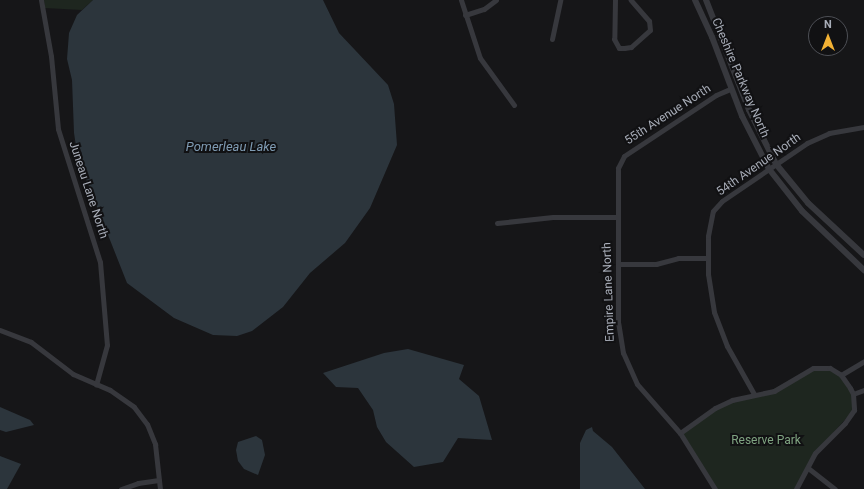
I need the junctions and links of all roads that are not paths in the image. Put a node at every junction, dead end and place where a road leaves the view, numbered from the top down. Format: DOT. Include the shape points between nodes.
graph roads {
  1 [pos="40,0"];
  2 [pos="461,0"];
  3 [pos="496,0"];
  4 [pos="560,0"];
  5 [pos="615,0"];
  6 [pos="631,0"];
  7 [pos="695,0"];
  8 [pos="706,0"];
  9 [pos="465,15"];
  10 [pos="552,39"];
  11 [pos="730,89"];
  12 [pos="514,105"];
  13 [pos="864,127"];
  14 [pos="620,161"];
  15 [pos="776,164"];
  16 [pos="769,169"];
  17 [pos="617,217"];
  18 [pos="497,223"];
  19 [pos="864,256"];
  20 [pos="708,258"];
  21 [pos="618,264"];
  22 [pos="864,270"];
  23 [pos="0,330"];
  24 [pos="864,361"];
  25 [pos="841,376"];
  26 [pos="96,385"];
  27 [pos="864,390"];
  28 [pos="754,394"];
  29 [pos="853,394"];
  30 [pos="680,433"];
  31 [pos="808,468"];
  32 [pos="159,480"];
  33 [pos="121,489"];
  34 [pos="160,489"];
  35 [pos="715,489"];
  36 [pos="796,489"];
  37 [pos="835,489"];
  1 -- 26 [label="street, Juneau Lane North" via="51,56 58,129 100,262 107,344"];
  2 -- 9 [label="street"];
  3 -- 9 [label="street" via="484,9"];
  4 -- 10 [label="street"];
  5 -- 6 [label="street" via="614,39 619,48 631,48 650,30 649,21"];
  7 -- 11 [label="street, Cheshire Parkway North" via="712,37"];
  8 -- 15 [label="street, Cheshire Parkway North" via="749,110"];
  9 -- 12 [label="street" via="480,58"];
  11 -- 14 [label="street, 55th Avenue North" via="710,99"];
  11 -- 16 [label="street, Cheshire Parkway North"];
  13 -- 15 [label="street, 54th Avenue North" via="820,136"];
  14 -- 17 [label="street, Empire Lane North"];
  15 -- 16 [label="street, 54th Avenue North"];
  15 -- 19 [label="street, Cheshire Parkway North" via="808,203"];
  16 -- 20 [label="street, 54th Avenue North" via="722,200 713,211 709,221"];
  16 -- 22 [label="street, Cheshire Parkway North" via="802,211"];
  17 -- 18 [label="street" via="553,217"];
  17 -- 21 [label="street, Empire Lane North"];
  20 -- 21 [label="street" via="678,258 656,264"];
  20 -- 28 [label="street, 54th Avenue North" via="710,294 720,331"];
  21 -- 30 [label="street, Empire Lane North" via="618,323 623,354 637,384"];
  23 -- 26 [label="street" via="31,342 65,369"];
  24 -- 25 [label="street"];
  25 -- 28 [label="street" via="830,368 813,368 774,391"];
  25 -- 29 [label="street"];
  26 -- 32 [label="street" via="123,398 143,418 155,444"];
  27 -- 29 [label="street"];
  28 -- 30 [label="street" via="715,408"];
  29 -- 31 [label="street" via="854,410 850,418 818,449"];
  30 -- 35 [label="street, Empire Lane North"];
  31 -- 36 [label="street"];
  31 -- 37 [label="street"];
  32 -- 33 [label="street"];
  32 -- 34 [label="street"];
}
